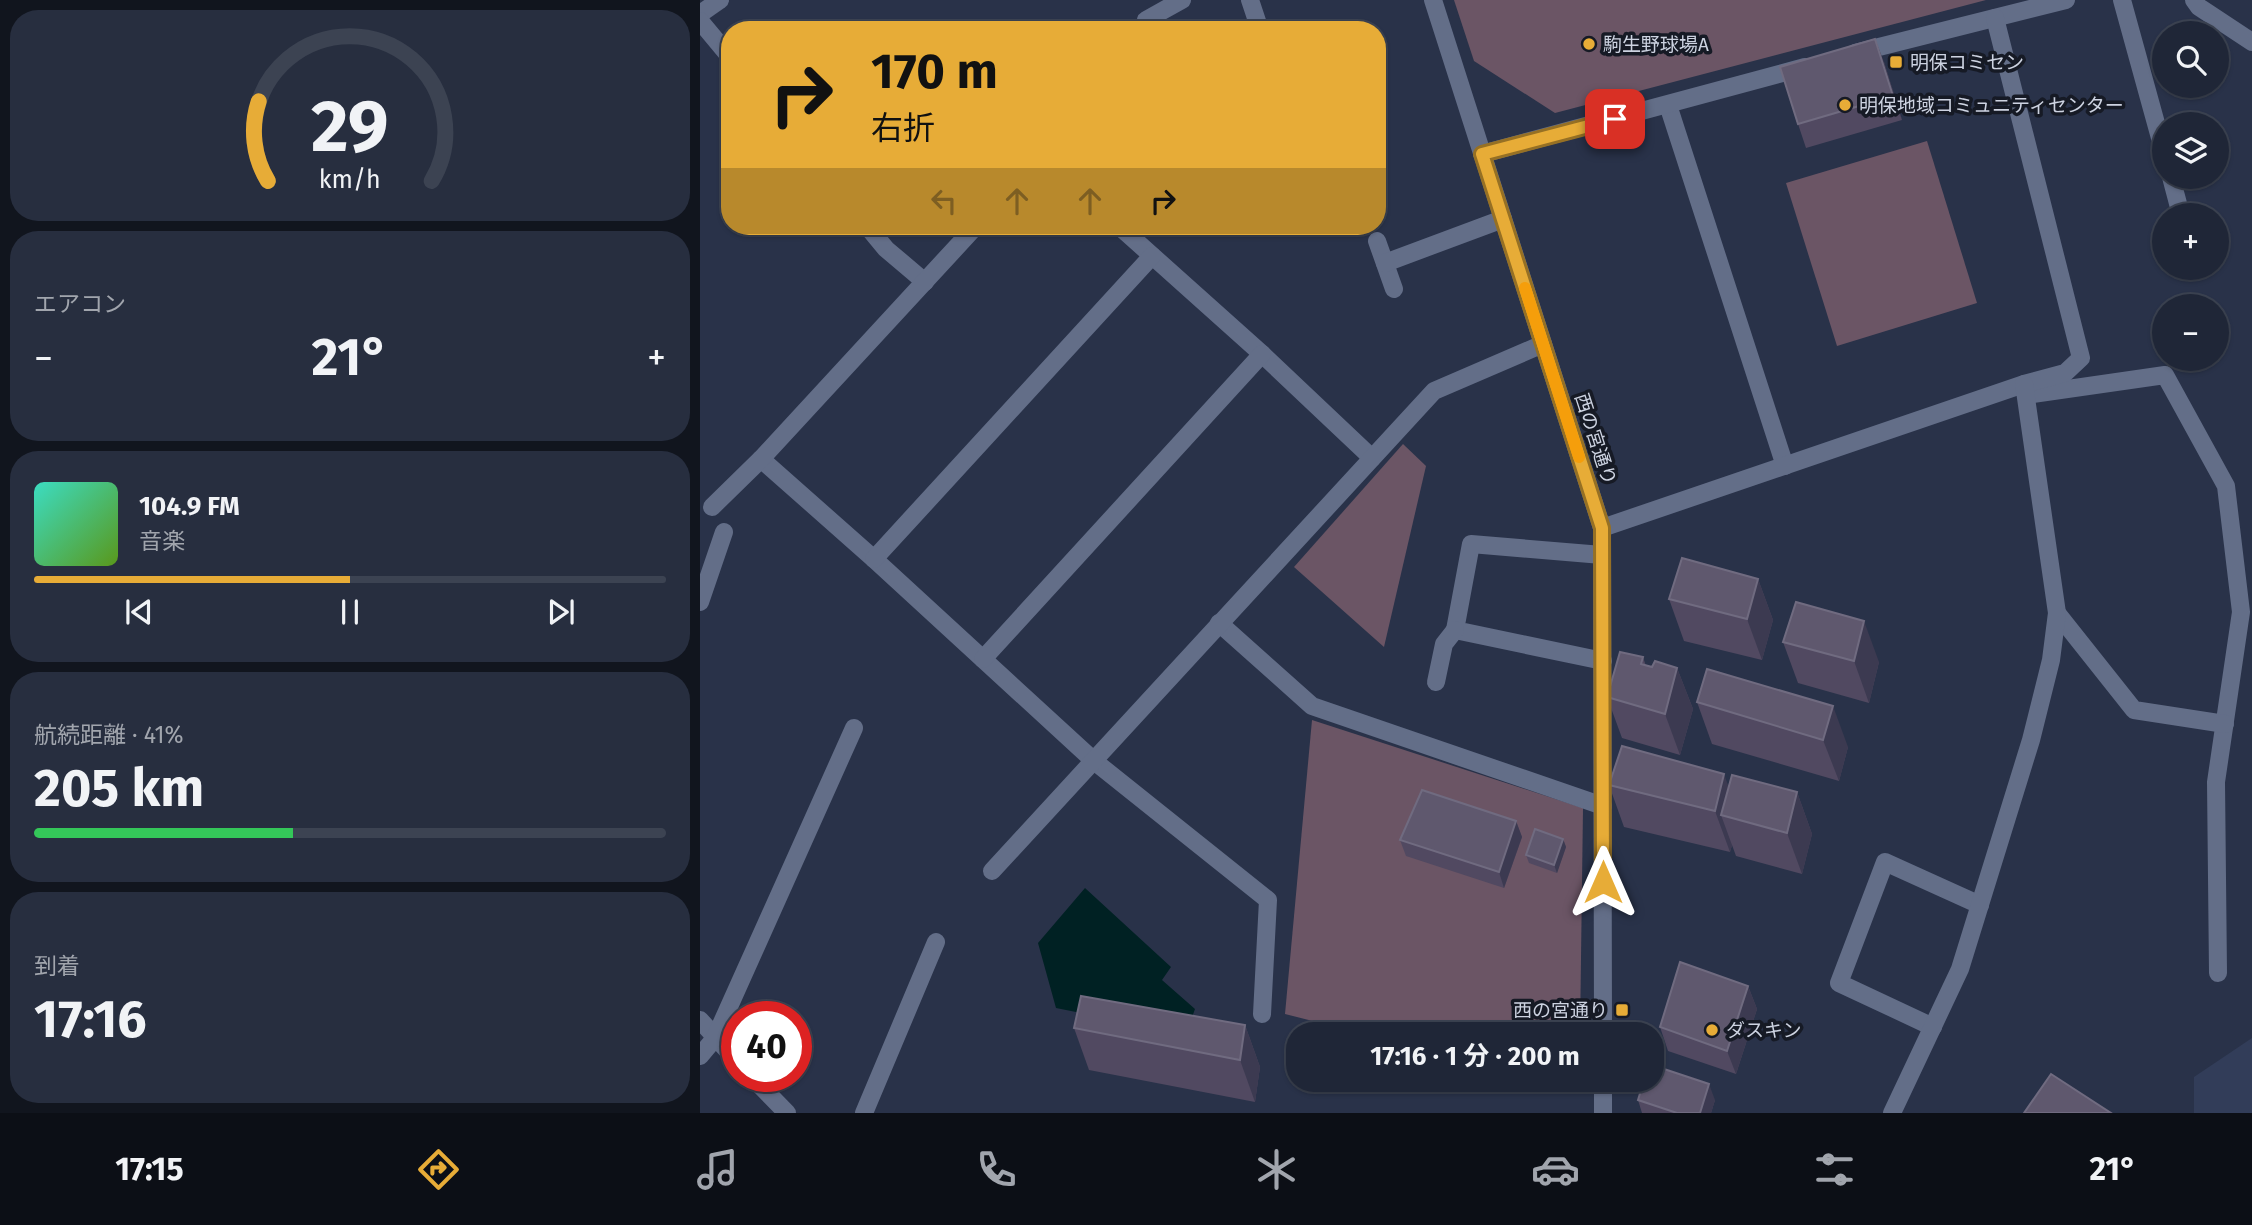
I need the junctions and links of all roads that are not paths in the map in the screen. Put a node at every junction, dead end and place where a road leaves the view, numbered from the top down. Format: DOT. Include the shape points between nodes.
graph roads {
  1 [pos="720,0"];
  2 [pos="1182,0"];
  3 [pos="1251,0"];
  4 [pos="1433,0"];
  5 [pos="2066,0"];
  6 [pos="2122,0"];
  7 [pos="2194,0"];
  8 [pos="700,14"];
  9 [pos="1995,18"];
  10 [pos="1146,20"];
  11 [pos="700,21"];
  12 [pos="1257,21"];
  13 [pos="2252,42"];
  14 [pos="721,46"];
  15 [pos="1668,105"];
  16 [pos="2153,112"];
  17 [pos="1482,154"];
  18 [pos="1503,219"];
  19 [pos="874,235"];
  20 [pos="968,235"];
  21 [pos="1129,235"];
  22 [pos="1377,241"];
  23 [pos="1152,256"];
  24 [pos="1385,263"];
  25 [pos="925,282"];
  26 [pos="1394,289"];
  27 [pos="1543,344"];
  28 [pos="1262,354"];
  29 [pos="2025,390"];
  30 [pos="1372,458"];
  31 [pos="761,459"];
  32 [pos="1785,466"];
  33 [pos="712,507"];
  34 [pos="1602,528"];
  35 [pos="724,532"];
  36 [pos="1602,555"];
  37 [pos="874,559"];
  38 [pos="700,602"];
  39 [pos="2057,613"];
  40 [pos="1219,623"];
  41 [pos="1455,630"];
  42 [pos="984,659"];
  43 [pos="1603,661"];
  44 [pos="1436,682"];
  45 [pos="2225,724"];
  46 [pos="854,727"];
  47 [pos="1094,761"];
  48 [pos="1603,806"];
  49 [pos="992,872"];
  50 [pos="1980,905"];
  51 [pos="936,942"];
  52 [pos="2218,973"];
  53 [pos="1262,1014"];
  54 [pos="700,1020"];
  55 [pos="1603,1022"];
  56 [pos="1933,1027"];
  57 [pos="715,1038"];
  58 [pos="721,1044"];
  59 [pos="700,1056"];
  60 [pos="767,1092"];
  61 [pos="1603,1092"];
  62 [pos="787,1113"];
  63 [pos="863,1113"];
  64 [pos="1603,1113"];
  65 [pos="1892,1113"];
  1 -- 8 [label="street"];
  2 -- 10 [label="street"];
  3 -- 12 [label="street"];
  4 -- 17 [label="street, 西の宮通り"];
  5 -- 9 [label="street"];
  6 -- 16 [label="street"];
  7 -- 13 [label="street"];
  9 -- 15 [label="street"];
  9 -- 29 [label="street" via="2081,358 2065,373"];
  11 -- 14 [label="street"];
  15 -- 17 [label="street"];
  15 -- 32 [label="street"];
  17 -- 18 [label="street, 西の宮通り"];
  18 -- 24 [label="street"];
  18 -- 27 [label="street, 西の宮通り"];
  19 -- 25 [label="street"];
  20 -- 25 [label="street"];
  21 -- 23 [label="street"];
  22 -- 24 [label="street"];
  23 -- 28 [label="street"];
  23 -- 37 [label="street"];
  24 -- 26 [label="street"];
  25 -- 31 [label="street"];
  27 -- 30 [label="street" via="1434,391"];
  27 -- 34 [label="street, 西の宮通り"];
  28 -- 30 [label="street"];
  28 -- 42 [label="street"];
  29 -- 32 [label="street"];
  29 -- 39 [label="street"];
  29 -- 45 [label="street" via="2165,375 2226,486 2241,612"];
  30 -- 40 [label="street"];
  31 -- 33 [label="street"];
  31 -- 37 [label="street"];
  32 -- 34 [label="street"];
  34 -- 36 [label="street, 西の宮通り"];
  35 -- 38 [label="street"];
  36 -- 41 [label="street" via="1471,544"];
  36 -- 43 [label="street, 西の宮通り"];
  37 -- 42 [label="street"];
  39 -- 45 [label="street" via="2134,710"];
  39 -- 50 [label="street" via="2051,660 2031,740"];
  40 -- 47 [label="street"];
  40 -- 48 [label="street" via="1312,706"];
  41 -- 43 [label="street"];
  41 -- 44 [label="street" via="1444,644"];
  42 -- 47 [label="street"];
  43 -- 48 [label="street, 西の宮通り"];
  45 -- 52 [label="street" via="2217,782"];
  46 -- 57 [label="street"];
  47 -- 49 [label="street"];
  47 -- 53 [label="street" via="1268,900"];
  48 -- 55 [label="street, 西の宮通り"];
  50 -- 56 [label="street"];
  50 -- 56 [label="street" via="1885,862 1839,984"];
  51 -- 63 [label="street"];
  54 -- 57 [label="street"];
  56 -- 65 [label="street"];
  57 -- 58 [label="street"];
  57 -- 59 [label="street"];
  60 -- 62 [label="street"];
  61 -- 64 [label="street"];
}
